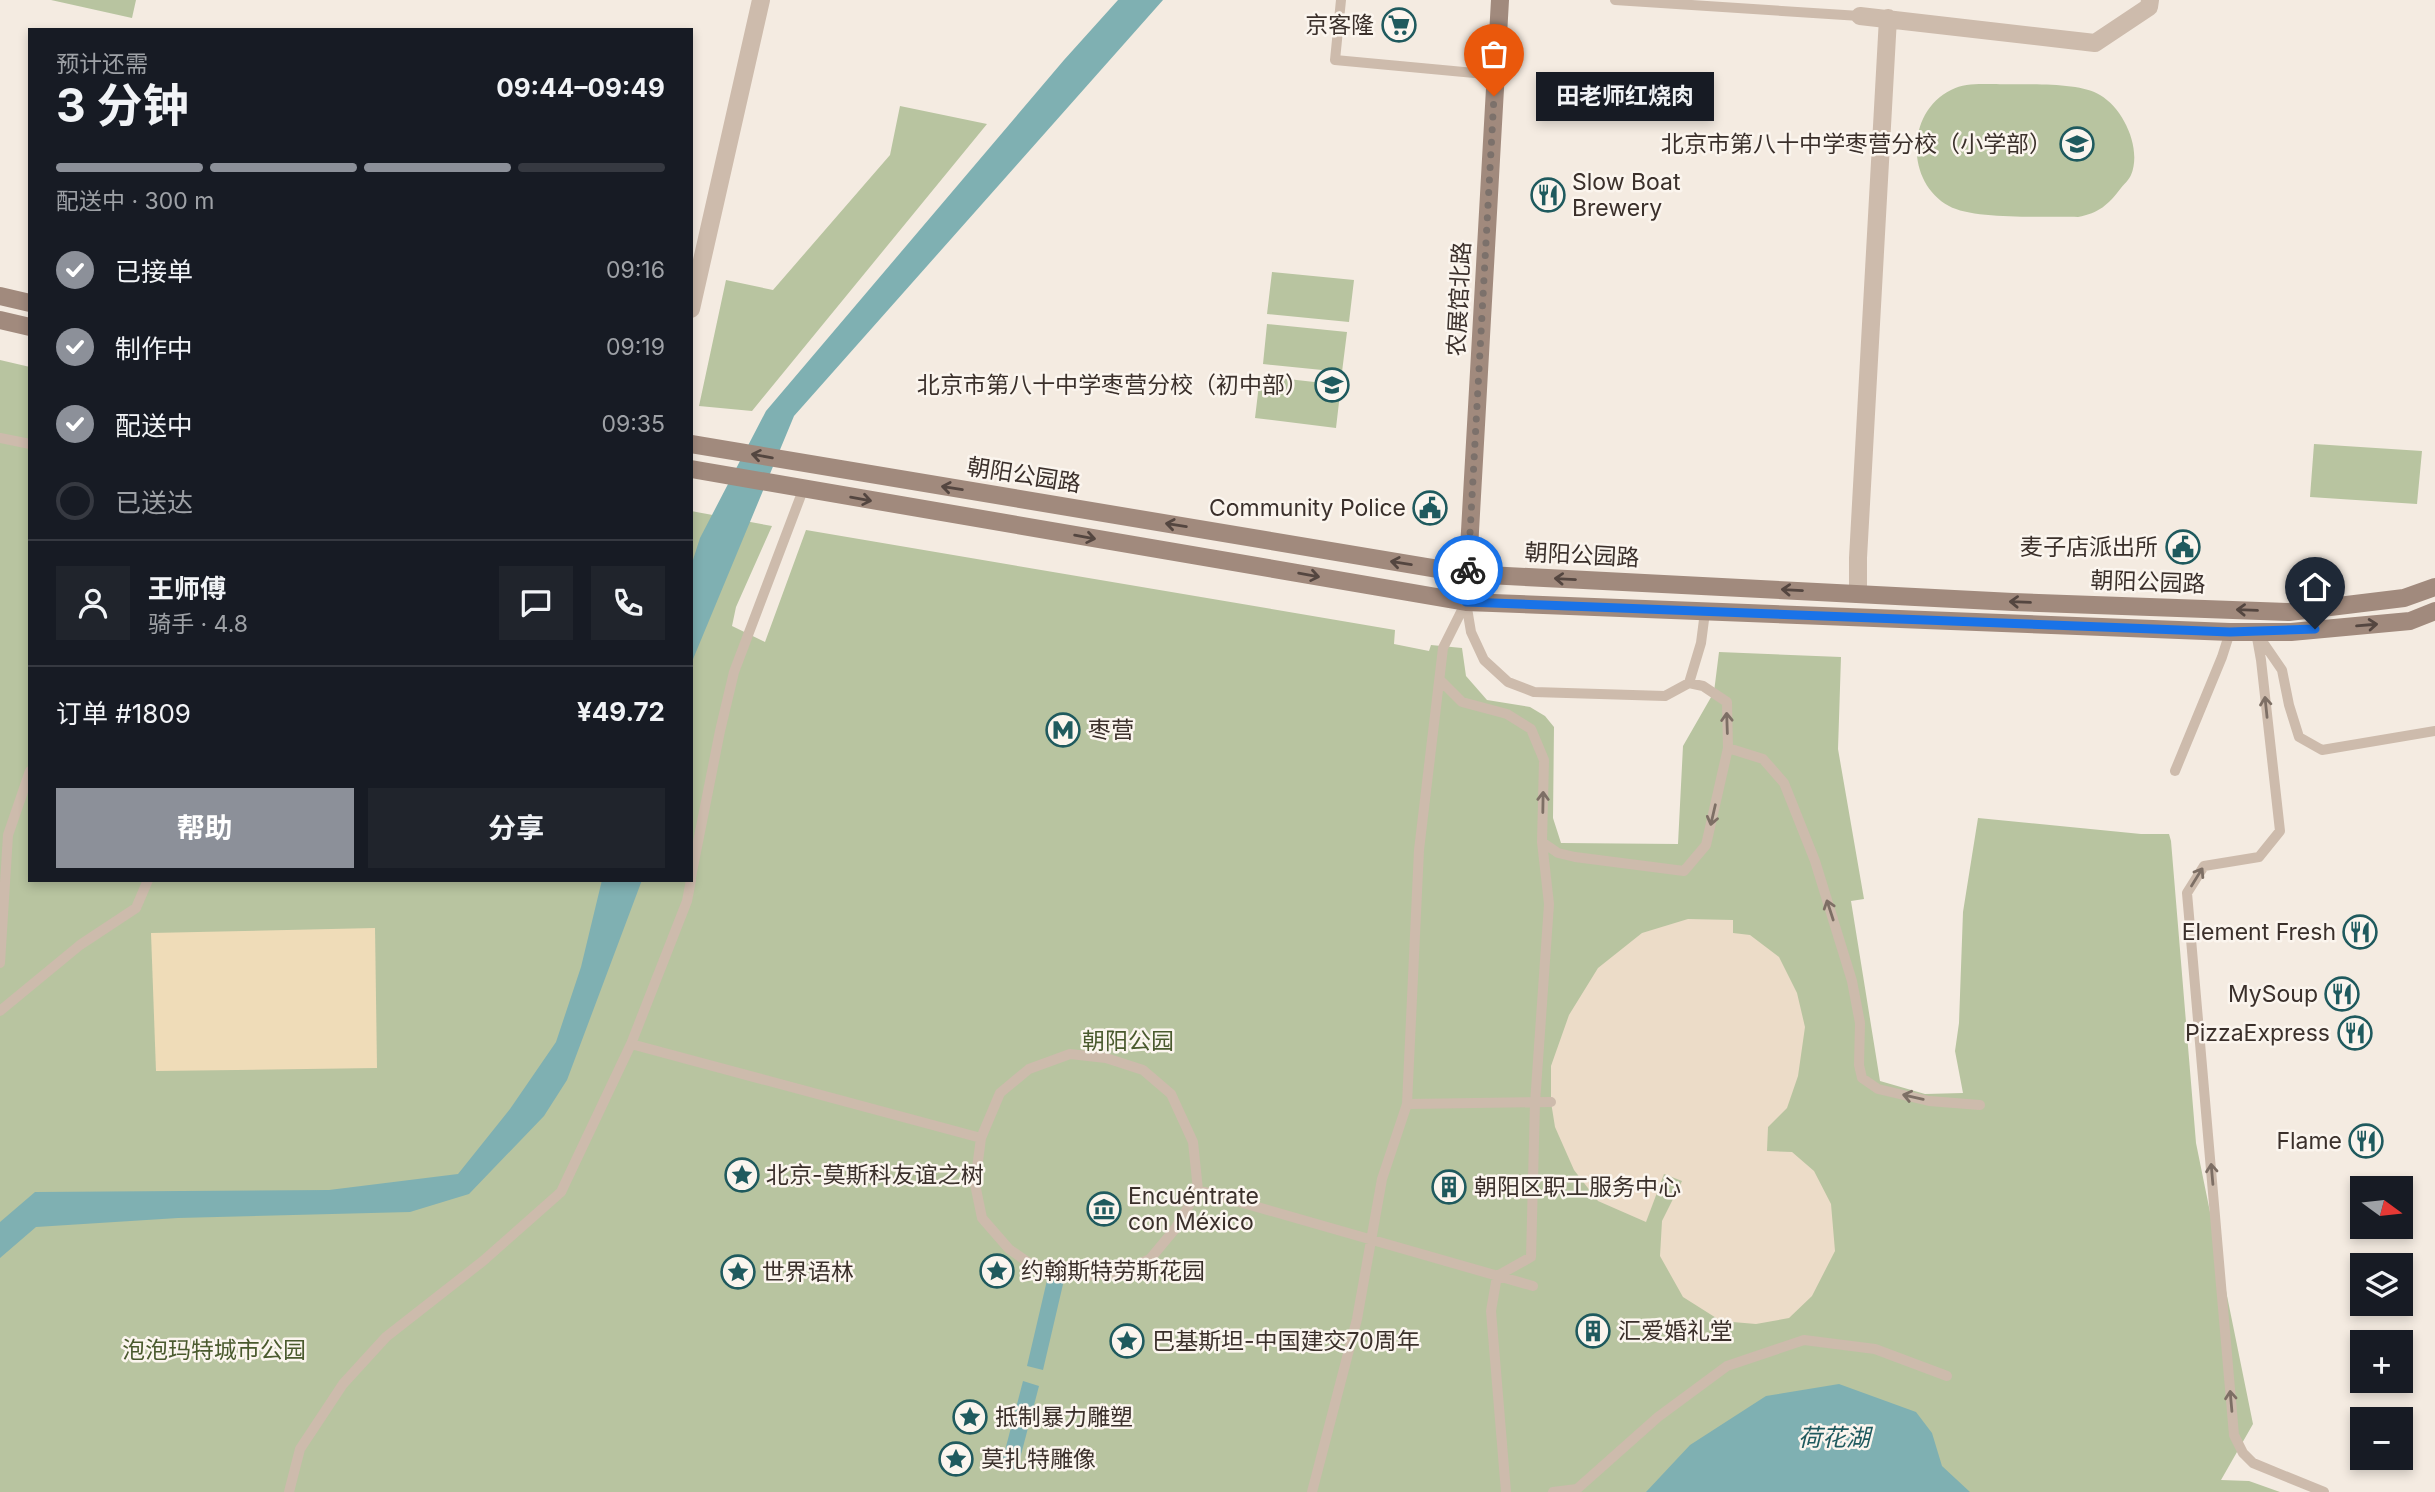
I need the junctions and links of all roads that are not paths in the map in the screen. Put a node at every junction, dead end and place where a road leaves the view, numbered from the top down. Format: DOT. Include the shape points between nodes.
graph roads {
  1 [pos="761,0"];
  2 [pos="1341,0"];
  3 [pos="1500,0"];
  4 [pos="1615,0"];
  5 [pos="2150,0"];
  6 [pos="1860,16"];
  7 [pos="1888,18"];
  8 [pos="1496,75"];
  9 [pos="0,296"];
  10 [pos="693,300"];
  11 [pos="28,303"];
  12 [pos="0,320"];
  13 [pos="28,327"];
  14 [pos="0,438"];
  15 [pos="28,444"];
  16 [pos="693,444"];
  17 [pos="699,470"];
  18 [pos="798,489"];
  19 [pos="1468,574"];
  20 [pos="2435,587"];
  21 [pos="1858,594"];
  22 [pos="1466,602"];
  23 [pos="2435,611"];
  24 [pos="1705,612"];
  25 [pos="2230,632"];
  26 [pos="2256,632"];
  27 [pos="1440,680"];
  28 [pos="1689,683"];
  29 [pos="2435,731"];
  30 [pos="1728,748"];
  31 [pos="2175,771"];
  32 [pos="28,777"];
  33 [pos="1542,842"];
  34 [pos="693,869"];
  35 [pos="147,882"];
  36 [pos="690,882"];
  37 [pos="0,963"];
  38 [pos="0,1011"];
  39 [pos="631,1044"];
  40 [pos="1535,1102"];
  41 [pos="1551,1102"];
  42 [pos="1407,1104"];
  43 [pos="1980,1105"];
  44 [pos="981,1138"];
  45 [pos="1198,1190"];
  46 [pos="1371,1239"];
  47 [pos="1497,1276"];
  48 [pos="1533,1286"];
  49 [pos="1947,1376"];
  50 [pos="289,1492"];
  51 [pos="1312,1492"];
  52 [pos="1506,1492"];
  53 [pos="1553,1492"];
  54 [pos="2324,1492"];
  1 -- 10 [label="street"];
  2 -- 8 [label="lane" via="1335,60"];
  3 -- 8 [label="main road, 农展馆北路"];
  4 -- 6 [label="lane"];
  5 -- 7 [label="street" via="2149,7 2095,43"];
  6 -- 7 [label="street"];
  7 -- 21 [label="street"];
  8 -- 19 [label="main road, 农展馆北路"];
  9 -- 11 [label="main road"];
  12 -- 13 [label="main road"];
  14 -- 15 [label="lane"];
  19 -- 16 [label="main road, 朝阳公园路, one-way"];
  17 -- 18 [label="main road, 朝阳公园路"];
  18 -- 22 [label="main road, 朝阳公园路, one-way"];
  18 -- 34 [label="lane" via="734,672"];
  21 -- 19 [label="main road, 朝阳公园路, one-way"];
  19 -- 22 [label="main road, 农展馆北路"];
  20 -- 21 [label="main road, 朝阳公园路, one-way" via="2404,598 2289,612"];
  22 -- 24 [label="main road, 朝阳公园路"];
  22 -- 27 [label="lane" via="1443,648"];
  22 -- 28 [label="lane" via="1469,625 1484,660 1508,682 1534,692 1665,696"];
  26 -- 23 [label="main road, 朝阳公园路, one-way" via="2410,621"];
  24 -- 25 [label="main road, 朝阳公园路"];
  24 -- 28 [label="lane"];
  25 -- 26 [label="main road, 朝阳公园路"];
  25 -- 31 [label="lane"];
  26 -- 29 [label="lane" via="2282,670 2299,737 2322,750"];
  54 -- 26 [label="lane, one-way" via="2253,1463 2234,1435 2187,892 2204,866 2259,857 2280,831"];
  33 -- 27 [label="lane, one-way" via="1544,760 1531,729 1507,714 1462,702"];
  27 -- 42 [label="lane" via="1419,850"];
  30 -- 28 [label="lane, one-way" via="1727,702 1703,686"];
  30 -- 33 [label="lane, one-way" via="1706,845 1684,871 1575,858"];
  43 -- 30 [label="lane, one-way" via="1929,1101 1878,1089 1862,1077 1860,1023 1852,981 1815,861 1784,783 1763,759"];
  32 -- 37 [label="lane" via="8,835"];
  33 -- 40 [label="lane" via="1549,904"];
  35 -- 38 [label="lane" via="136,908 80,945"];
  36 -- 39 [label="lane"];
  39 -- 44 [label="lane"];
  39 -- 50 [label="lane" via="561,1192 386,1337 343,1384 300,1449"];
  40 -- 41 [label="lane"];
  40 -- 42 [label="lane"];
  40 -- 47 [label="lane" via="1531,1257"];
  42 -- 46 [label="lane" via="1382,1179"];
  44 -- 45 [label="lane" via="1000,1093 1029,1069 1070,1054 1106,1058 1143,1070 1171,1094 1194,1142"];
  44 -- 45 [label="lane" via="975,1184 982,1218 1032,1265 1084,1276 1118,1273 1150,1259"];
  45 -- 46 [label="lane"];
  46 -- 47 [label="lane"];
  46 -- 51 [label="lane" via="1357,1319"];
  47 -- 48 [label="lane"];
  47 -- 52 [label="lane" via="1491,1311"];
  49 -- 53 [label="lane" via="1875,1349 1804,1340 1727,1366 1658,1417 1577,1489"];
}
